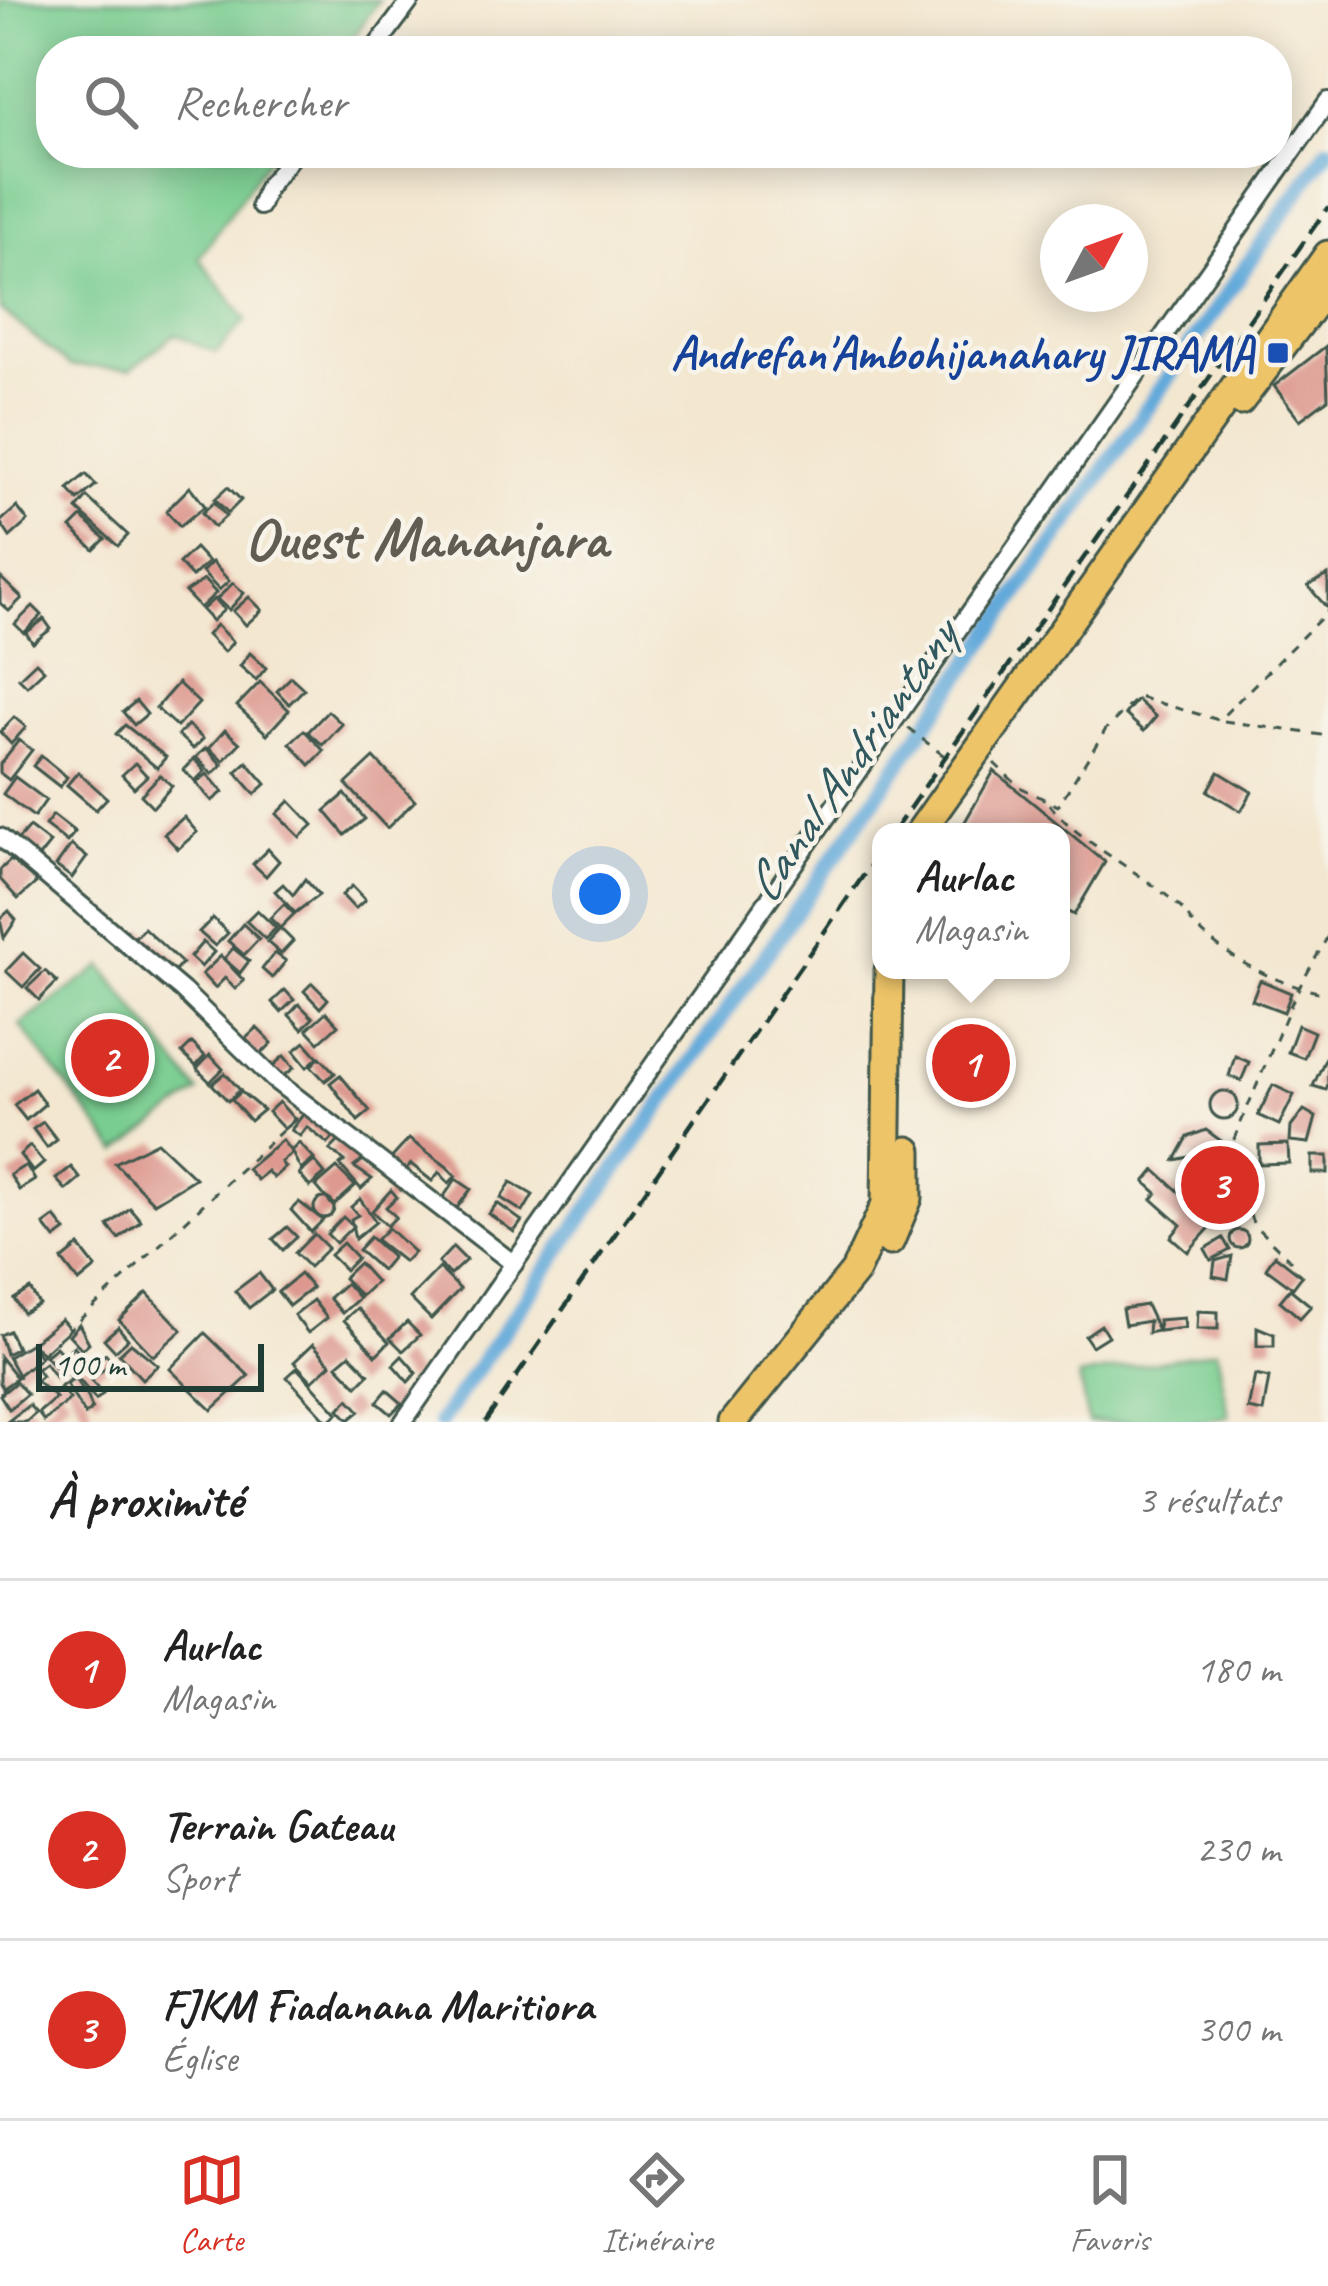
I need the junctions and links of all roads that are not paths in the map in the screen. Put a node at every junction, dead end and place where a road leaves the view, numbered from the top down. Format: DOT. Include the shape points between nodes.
graph roads {
  1 [pos="411,0"];
  2 [pos="384,36"];
  3 [pos="1328,101"];
  4 [pos="1292,152"];
  5 [pos="282,168"];
  6 [pos="1281,168"];
  7 [pos="260,206"];
  8 [pos="1328,255"];
  9 [pos="1328,286"];
  10 [pos="977,763"];
  11 [pos="927,823"];
  12 [pos="944,823"];
  13 [pos="0,837"];
  14 [pos="890,979"];
  15 [pos="906,979"];
  16 [pos="514,1264"];
  17 [pos="403,1422"];
  18 [pos="733,1422"];
  19 [pos="757,1422"];
  1 -- 2 [label="street"];
  3 -- 4 [label="street"];
  5 -- 7 [label="street"];
  6 -- 16 [label="street"];
  8 -- 10 [label="main road"];
  9 -- 10 [label="main road"];
  10 -- 11 [label="main road"];
  10 -- 12 [label="main road"];
  13 -- 16 [label="street" via="307,1105"];
  14 -- 18 [label="main road" via="886,1204 855,1271"];
  15 -- 19 [label="main road" via="908,1198 879,1269"];
  16 -- 17 [label="street"];
}
